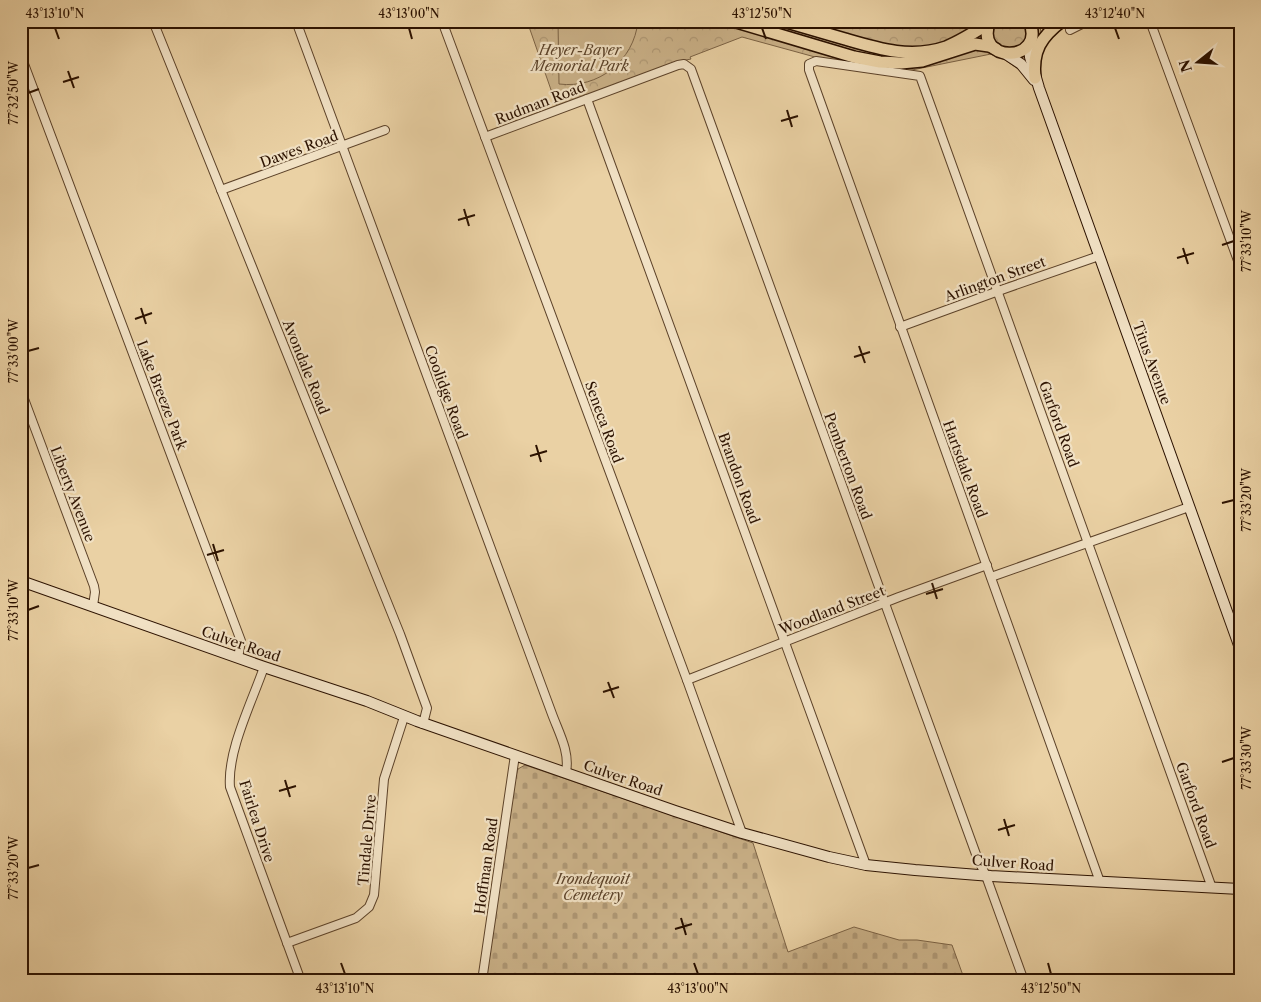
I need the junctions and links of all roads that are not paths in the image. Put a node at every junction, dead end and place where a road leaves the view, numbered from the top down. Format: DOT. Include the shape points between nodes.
graph roads {
  1 [pos="153,21"];
  2 [pos="296,21"];
  3 [pos="442,21"];
  4 [pos="733,21"];
  5 [pos="782,21"];
  6 [pos="1029,21"];
  7 [pos="1060,21"];
  8 [pos="1088,21"];
  9 [pos="1150,21"];
  10 [pos="990,22"];
  11 [pos="1070,30"];
  12 [pos="1030,41"];
  13 [pos="1001,52"];
  14 [pos="21,56"];
  15 [pos="809,64"];
  16 [pos="688,66"];
  17 [pos="1037,83"];
  18 [pos="587,99"];
  19 [pos="385,130"];
  20 [pos="485,137"];
  21 [pos="342,146"];
  22 [pos="221,190"];
  23 [pos="1099,256"];
  24 [pos="1240,266"];
  25 [pos="998,291"];
  26 [pos="900,327"];
  27 [pos="21,391"];
  28 [pos="1190,507"];
  29 [pos="1088,543"];
  30 [pos="987,565"];
  31 [pos="991,577"];
  32 [pos="21,581"];
  33 [pos="885,603"];
  34 [pos="93,606"];
  35 [pos="786,642"];
  36 [pos="1240,648"];
  37 [pos="238,658"];
  38 [pos="264,668"];
  39 [pos="687,680"];
  40 [pos="404,717"];
  41 [pos="423,724"];
  42 [pos="515,754"];
  43 [pos="566,772"];
  44 [pos="742,833"];
  45 [pos="866,866"];
  46 [pos="986,876"];
  47 [pos="1100,882"];
  48 [pos="1212,888"];
  49 [pos="1240,889"];
  50 [pos="287,943"];
  51 [pos="21,976"];
  52 [pos="37,981"];
  53 [pos="301,981"];
  54 [pos="482,981"];
  55 [pos="1024,981"];
  1 -- 22 [label="street, Avondale Road"];
  2 -- 21 [label="street, Coolidge Road"];
  3 -- 20 [label="street, Seneca Road"];
  4 -- 13 [label="main road" via="880,62 926,60 975,44"];
  5 -- 10 [label="main road" via="875,48 904,53 945,47"];
  6 -- 12 [label="main road"];
  7 -- 12 [label="main road"];
  7 -- 17 [label="main road" via="1044,36 1038,47 1034,63"];
  8 -- 11 [label="street"];
  9 -- 24 [label="street"];
  10 -- 13 [label="main road" via="989,39"];
  12 -- 13 [label="main road" via="1018,53"];
  12 -- 17 [label="main road, Titus Avenue"];
  13 -- 17 [label="main road, Titus Avenue" via="1021,64"];
  14 -- 37 [label="street, Lake Breeze Park" via="241,641"];
  15 -- 25 [label="street, Garford Road" via="816,61 920,76"];
  15 -- 26 [label="street, Hartsdale Road"];
  16 -- 18 [label="street, Rudman Road" via="678,65"];
  16 -- 33 [label="street, Pemberton Road"];
  17 -- 23 [label="main road, Titus Avenue"];
  18 -- 20 [label="street, Rudman Road"];
  18 -- 35 [label="street, Brandon Road"];
  19 -- 21 [label="street, Dawes Road"];
  20 -- 39 [label="street, Seneca Road"];
  21 -- 22 [label="street, Dawes Road"];
  21 -- 43 [label="street, Coolidge Road" via="567,754"];
  22 -- 41 [label="street, Avondale Road" via="403,642 427,708"];
  23 -- 25 [label="street, Arlington Street"];
  23 -- 28 [label="main road, Titus Avenue"];
  25 -- 26 [label="street, Arlington Street"];
  25 -- 29 [label="street, Garford Road"];
  26 -- 30 [label="street, Hartsdale Road"];
  27 -- 34 [label="street, Liberty Avenue" via="94,586"];
  28 -- 29 [label="street"];
  28 -- 36 [label="main road, Titus Avenue"];
  29 -- 31 [label="street"];
  29 -- 48 [label="street, Garford Road"];
  30 -- 31 [label="street, Hartsdale Road"];
  30 -- 33 [label="street, Woodland Street"];
  31 -- 47 [label="street, Hartsdale Road"];
  32 -- 34 [label="main road, Culver Road"];
  33 -- 35 [label="street, Woodland Street"];
  33 -- 46 [label="street, Pemberton Road"];
  34 -- 37 [label="main road, Culver Road"];
  35 -- 39 [label="street, Woodland Street"];
  35 -- 45 [label="street, Brandon Road"];
  37 -- 38 [label="main road, Culver Road"];
  38 -- 40 [label="main road, Culver Road"];
  38 -- 50 [label="street, Fairlea Drive" via="234,750 229,776 232,793"];
  39 -- 44 [label="street, Seneca Road"];
  40 -- 41 [label="main road, Culver Road"];
  40 -- 50 [label="street, Tindale Drive" via="384,779 372,901 356,918"];
  41 -- 42 [label="main road, Culver Road"];
  42 -- 43 [label="main road, Culver Road"];
  42 -- 54 [label="street, Hoffman Road"];
  43 -- 44 [label="main road, Culver Road"];
  44 -- 45 [label="main road, Culver Road"];
  45 -- 46 [label="main road, Culver Road"];
  46 -- 47 [label="main road, Culver Road"];
  46 -- 55 [label="street, Pemberton Road"];
  47 -- 48 [label="main road, Culver Road"];
  48 -- 49 [label="main road, Culver Road"];
  50 -- 53 [label="street, Fairlea Drive"];
  51 -- 52 [label="street"];
}
